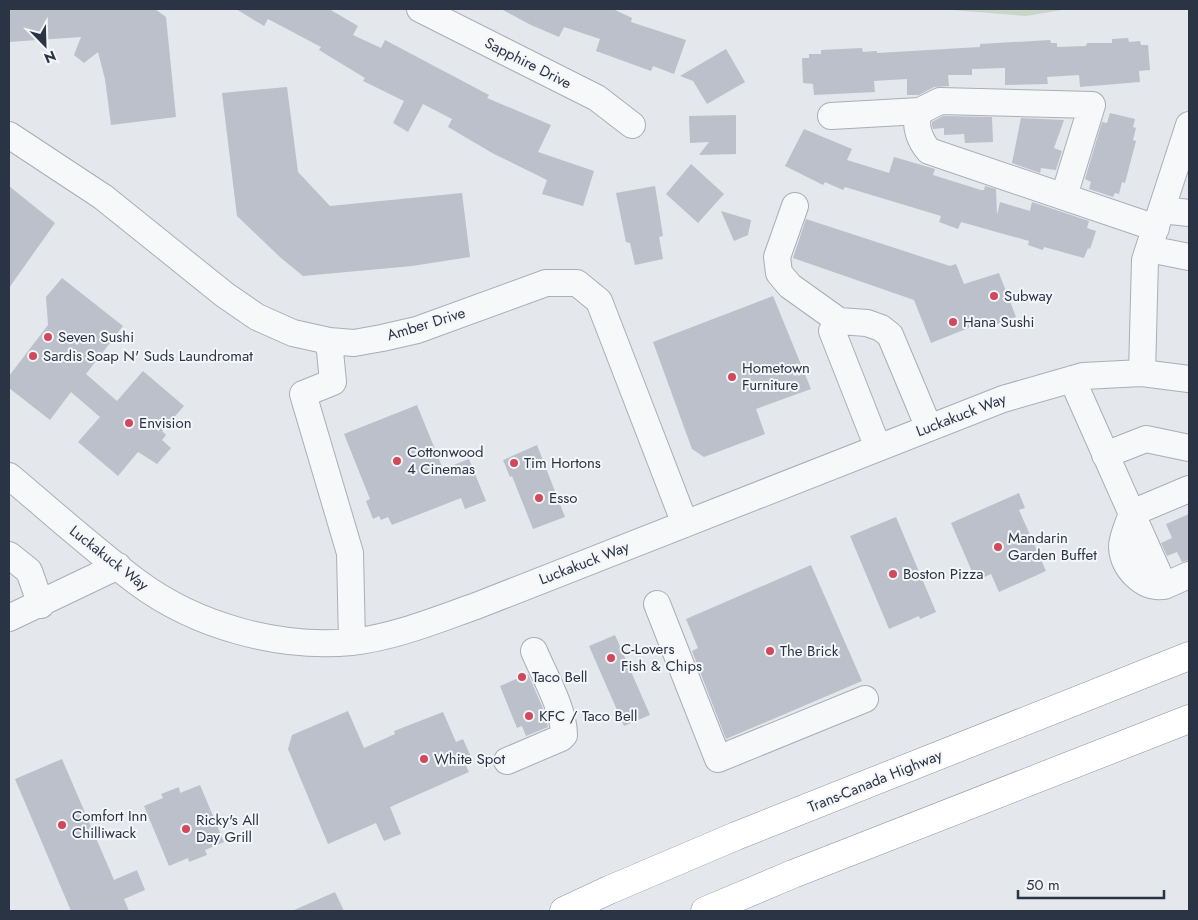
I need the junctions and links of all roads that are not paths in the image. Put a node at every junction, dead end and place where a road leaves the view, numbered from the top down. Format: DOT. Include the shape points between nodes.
graph roads {
  1 [pos="420,9"];
  2 [pos="920,111"];
  3 [pos="831,116"];
  4 [pos="632,125"];
  5 [pos="1189,125"];
  6 [pos="9,134"];
  7 [pos="1064,196"];
  8 [pos="795,206"];
  9 [pos="1189,213"];
  10 [pos="1156,229"];
  11 [pos="1189,256"];
  12 [pos="839,321"];
  13 [pos="329,341"];
  14 [pos="1142,373"];
  15 [pos="1072,379"];
  16 [pos="1189,379"];
  17 [pos="929,428"];
  18 [pos="878,448"];
  19 [pos="1189,448"];
  20 [pos="1105,455"];
  21 [pos="9,476"];
  22 [pos="1189,489"];
  23 [pos="1132,513"];
  24 [pos="685,524"];
  25 [pos="9,555"];
  26 [pos="118,566"];
  27 [pos="1189,575"];
  28 [pos="656,604"];
  29 [pos="41,605"];
  30 [pos="9,618"];
  31 [pos="352,642"];
  32 [pos="534,651"];
  33 [pos="1189,656"];
  34 [pos="865,699"];
  35 [pos="1189,719"];
  36 [pos="507,761"];
  37 [pos="564,911"];
  38 [pos="705,911"];
  1 -- 4 [label="street, Sapphire Drive" via="597,98"];
  2 -- 3 [label="street"];
  2 -- 7 [label="street" via="917,119 919,132 929,151"];
  2 -- 7 [label="street" via="940,101 1092,105"];
  5 -- 10 [label="street"];
  6 -- 13 [label="street, Amber Drive" via="103,197 257,318 293,333"];
  7 -- 10 [label="street"];
  8 -- 12 [label="street" via="777,257 779,273 790,286"];
  9 -- 10 [label="street"];
  10 -- 11 [label="street"];
  10 -- 14 [label="street" via="1146,260"];
  12 -- 17 [label="street" via="867,323 890,335"];
  12 -- 18 [label="street" via="832,331"];
  13 -- 24 [label="street, Amber Drive" via="354,343 417,330 546,284 577,283 599,301"];
  13 -- 31 [label="street" via="333,382 303,394 350,553"];
  14 -- 15 [label="street, Luckakuck Way"];
  14 -- 16 [label="street, Luckakuck Way"];
  15 -- 17 [label="street, Luckakuck Way" via="1003,398"];
  15 -- 20 [label="street"];
  17 -- 18 [label="street, Luckakuck Way"];
  18 -- 24 [label="street, Luckakuck Way"];
  19 -- 20 [label="street" via="1146,439"];
  20 -- 23 [label="street"];
  21 -- 26 [label="street, Luckakuck Way"];
  22 -- 23 [label="street"];
  23 -- 27 [label="street" via="1164,586"];
  24 -- 31 [label="street, Luckakuck Way" via="452,615 409,630"];
  25 -- 29 [label="street" via="29,571"];
  26 -- 29 [label="street"];
  26 -- 31 [label="street, Luckakuck Way" via="138,583 182,610 220,626 300,642"];
  28 -- 34 [label="street" via="718,759"];
  29 -- 30 [label="street"];
  32 -- 36 [label="street" via="560,712 564,735"];
  33 -- 37 [label="highway, Trans-Canada Highway" via="736,836"];
  35 -- 38 [label="highway"];
}
